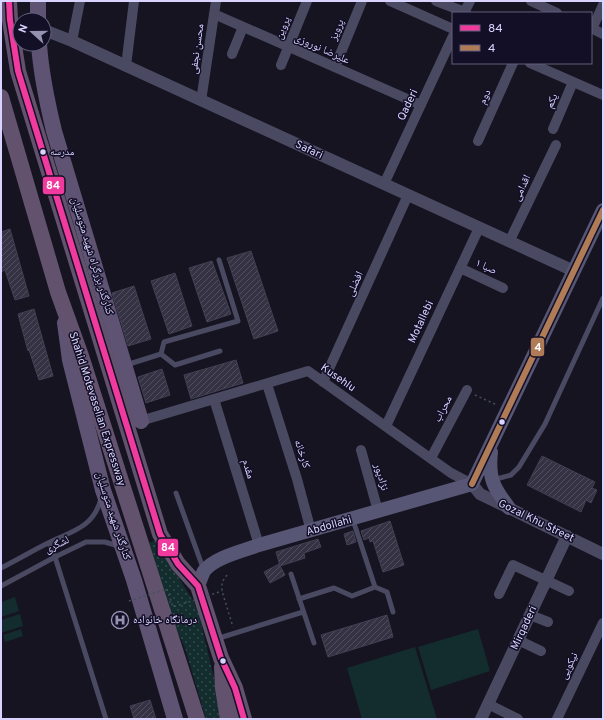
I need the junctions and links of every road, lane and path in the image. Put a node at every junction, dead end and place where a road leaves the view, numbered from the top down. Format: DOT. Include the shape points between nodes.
graph roads {
  1 [pos="9,1"];
  2 [pos="38,1"];
  3 [pos="80,1"];
  4 [pos="134,1"];
  5 [pos="216,1"];
  6 [pos="307,1"];
  7 [pos="362,1"];
  8 [pos="390,1"];
  9 [pos="436,1"];
  10 [pos="470,1"];
  11 [pos="531,1"];
  12 [pos="603,5"];
  13 [pos="38,12"];
  14 [pos="464,12"];
  15 [pos="555,12"];
  16 [pos="214,14"];
  17 [pos="243,27"];
  18 [pos="452,29"];
  19 [pos="592,29"];
  20 [pos="52,33"];
  21 [pos="603,34"];
  22 [pos="452,38"];
  23 [pos="72,41"];
  24 [pos="288,47"];
  25 [pos="39,52"];
  26 [pos="232,54"];
  27 [pos="514,64"];
  28 [pos="532,64"];
  29 [pos="281,65"];
  30 [pos="126,66"];
  31 [pos="335,67"];
  32 [pos="573,82"];
  33 [pos="603,95"];
  34 [pos="1,97"];
  35 [pos="201,101"];
  36 [pos="421,105"];
  37 [pos="553,129"];
  38 [pos="478,141"];
  39 [pos="556,145"];
  40 [pos="384,184"];
  41 [pos="408,196"];
  42 [pos="603,210"];
  43 [pos="479,228"];
  44 [pos="509,242"];
  45 [pos="219,260"];
  46 [pos="460,268"];
  47 [pos="574,271"];
  48 [pos="503,288"];
  49 [pos="603,298"];
  50 [pos="63,309"];
  51 [pos="220,351"];
  52 [pos="161,354"];
  53 [pos="125,366"];
  54 [pos="323,382"];
  55 [pos="267,384"];
  56 [pos="467,390"];
  57 [pos="214,400"];
  58 [pos="507,410"];
  59 [pos="141,421"];
  60 [pos="125,426"];
  61 [pos="386,426"];
  62 [pos="492,443"];
  63 [pos="361,450"];
  64 [pos="431,458"];
  65 [pos="492,480"];
  66 [pos="472,484"];
  67 [pos="103,490"];
  68 [pos="176,493"];
  69 [pos="509,508"];
  70 [pos="378,511"];
  71 [pos="353,519"];
  72 [pos="311,531"];
  73 [pos="567,536"];
  74 [pos="49,542"];
  75 [pos="259,545"];
  76 [pos="123,552"];
  77 [pos="603,554"];
  78 [pos="55,557"];
  79 [pos="1,568"];
  80 [pos="204,571"];
  81 [pos="291,574"];
  82 [pos="227,575"];
  83 [pos="546,581"];
  84 [pos="1,586"];
  85 [pos="198,586"];
  86 [pos="375,587"];
  87 [pos="569,591"];
  88 [pos="222,592"];
  89 [pos="499,594"];
  90 [pos="299,599"];
  91 [pos="129,601"];
  92 [pos="303,612"];
  93 [pos="394,612"];
  94 [pos="530,615"];
  95 [pos="548,622"];
  96 [pos="603,623"];
  97 [pos="235,633"];
  98 [pos="215,639"];
  99 [pos="518,640"];
  100 [pos="314,643"];
  101 [pos="541,651"];
  102 [pos="221,658"];
  103 [pos="488,704"];
  104 [pos="106,719"];
  105 [pos="175,719"];
  106 [pos="196,719"];
  107 [pos="228,719"];
  108 [pos="244,719"];
  109 [pos="481,719"];
  110 [pos="518,719"];
  111 [pos="557,719"];
  1 -- 60 [label="highway, Shahid Motevaselian Expressway" via="18,71"];
  2 -- 13 [label="main road"];
  3 -- 23 [label="street"];
  4 -- 30 [label="street"];
  5 -- 16 [label="street, محسن نجفی"];
  6 -- 24 [label="street, پروین"];
  7 -- 31 [label="street, پرویز"];
  8 -- 18 [label="street"];
  9 -- 14 [label="street"];
  10 -- 14 [label="street"];
  11 -- 15 [label="street"];
  12 -- 19 [label="street"];
  16 -- 17 [label="street, علیرضا نوروزی"];
  16 -- 35 [label="street, محسن نجفی"];
  17 -- 24 [label="street, علیرضا نوروزی"];
  17 -- 26 [label="street"];
  19 -- 21 [label="street"];
  20 -- 23 [label="street, Safari"];
  22 -- 36 [label="street, Qaderi"];
  23 -- 30 [label="street, Safari"];
  24 -- 29 [label="street, پروین"];
  24 -- 31 [label="street, علیرضا نوروزی"];
  25 -- 53 [label="main road, کنارگذر بزرگراه شهید متوسلیان" via="46,100 54,131"];
  27 -- 38 [label="street, دوم"];
  28 -- 32 [label="street"];
  30 -- 35 [label="street, Safari"];
  31 -- 36 [label="street, علیرضا نوروزی"];
  32 -- 33 [label="street"];
  32 -- 37 [label="street, یکم"];
  34 -- 50 [label="highway, Shahid Motevaselian Expressway"];
  35 -- 40 [label="street, Safari"];
  36 -- 40 [label="street, Qaderi"];
  39 -- 44 [label="street, اقدامی"];
  40 -- 41 [label="street, Safari"];
  41 -- 43 [label="street, Safari"];
  41 -- 54 [label="street, افضلی"];
  42 -- 47 [label="main road"];
  43 -- 44 [label="street, Safari"];
  43 -- 46 [label="street, Motallebi"];
  44 -- 47 [label="street, Safari"];
  45 -- 52 [label="lane" via="238,321 164,342"];
  46 -- 48 [label="street, صبا ۱"];
  46 -- 61 [label="street, Motallebi"];
  47 -- 58 [label="main road"];
  49 -- 65 [label="lane" via="544,424 519,467 511,475"];
  50 -- 67 [label="main road, کنارگذر شهید متوسلیان" via="70,360"];
  50 -- 106 [label="highway, Shahid Motevaselian Expressway" via="81,356"];
  51 -- 52 [label="lane" via="175,365"];
  52 -- 53 [label="lane"];
  53 -- 59 [label="main road, کنارگذر بزرگراه شهید متوسلیان"];
  54 -- 55 [label="street, Kusehlu" via="308,371"];
  54 -- 61 [label="street, Kusehlu"];
  55 -- 57 [label="street, Kusehlu"];
  55 -- 72 [label="street, کارخانه"];
  56 -- 58 [label="path, محراب"];
  56 -- 64 [label="street, محراب"];
  57 -- 59 [label="street, Kusehlu"];
  57 -- 75 [label="street, مقدم"];
  58 -- 62 [label="main road"];
  59 -- 60 [label="street, Kusehlu"];
  60 -- 85 [label="highway, Shahid Motevaselian Expressway" via="160,534 178,564"];
  61 -- 64 [label="street, Kusehlu"];
  62 -- 65 [label="main road" via="489,467"];
  62 -- 66 [label="main road"];
  63 -- 70 [label="street, نژادپور"];
  64 -- 66 [label="street, Kusehlu"];
  65 -- 69 [label="main road" via="496,491"];
  66 -- 69 [label="street, Gozal Khu Street" via="480,494"];
  66 -- 70 [label="main road, Abdollahi"];
  67 -- 74 [label="lane, لشگری" via="99,506 79,530"];
  67 -- 76 [label="main road, کنارگذر شهید متوسلیان"];
  68 -- 80 [label="lane"];
  69 -- 73 [label="street, Gozal Khu Street"];
  70 -- 71 [label="main road, Abdollahi"];
  71 -- 72 [label="main road, Abdollahi"];
  71 -- 86 [label="lane"];
  72 -- 75 [label="main road, Abdollahi"];
  73 -- 77 [label="street, Gozal Khu Street"];
  73 -- 83 [label="street, Mirqaderi"];
  74 -- 78 [label="lane"];
  74 -- 79 [label="lane, لشگری"];
  75 -- 80 [label="main road, Abdollahi" via="228,556"];
  76 -- 78 [label="lane, لشگری" via="115,545 105,542 86,542"];
  76 -- 105 [label="main road, کنارگذر شهید متوسلیان" via="134,580"];
  78 -- 84 [label="lane, لشگری"];
  78 -- 104 [label="lane"];
  80 -- 85 [label="main road"];
  81 -- 90 [label="lane"];
  82 -- 88 [label="path" via="222,582"];
  83 -- 87 [label="street"];
  83 -- 89 [label="street" via="513,565"];
  83 -- 94 [label="street, Mirqaderi"];
  85 -- 98 [label="highway, Shahid Motevaselian Expressway"];
  86 -- 90 [label="lane" via="352,596 334,588"];
  86 -- 93 [label="lane" via="387,592"];
  88 -- 91 [label="path, bridge" via="173,607 167,589"];
  88 -- 97 [label="path"];
  90 -- 92 [label="lane"];
  92 -- 97 [label="lane"];
  92 -- 100 [label="lane"];
  94 -- 95 [label="street"];
  94 -- 99 [label="street, Mirqaderi"];
  96 -- 111 [label="street, نیکویی"];
  97 -- 98 [label="lane"];
  98 -- 102 [label="highway, Shahid Motevaselian Expressway"];
  99 -- 101 [label="street"];
  99 -- 103 [label="street, Mirqaderi"];
  102 -- 107 [label="highway"];
  102 -- 108 [label="highway, Shahid Motevaselian Expressway" via="235,688"];
  103 -- 109 [label="street, Mirqaderi"];
  103 -- 110 [label="street"];
}
